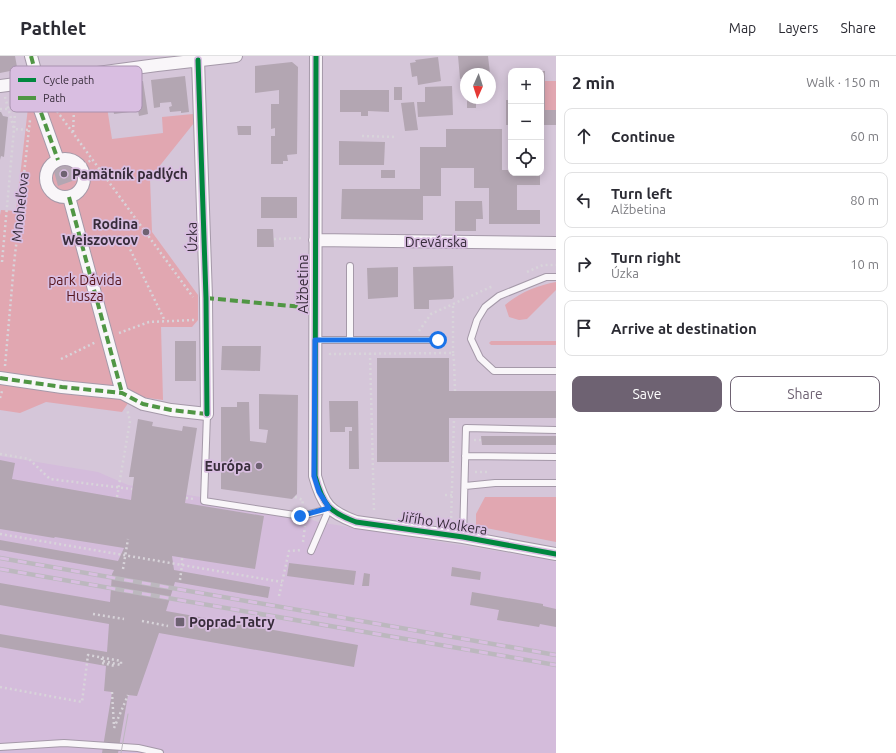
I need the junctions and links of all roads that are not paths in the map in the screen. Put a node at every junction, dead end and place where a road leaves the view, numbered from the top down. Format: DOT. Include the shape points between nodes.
graph roads {
  1 [pos="230,56"];
  2 [pos="316,56"];
  3 [pos="198,60"];
  4 [pos="142,69"];
  5 [pos="41,112"];
  6 [pos="58,160"];
  7 [pos="69,197"];
  8 [pos="309,239"];
  9 [pos="556,243"];
  10 [pos="350,266"];
  11 [pos="556,277"];
  12 [pos="315,340"];
  13 [pos="350,340"];
  14 [pos="438,340"];
  15 [pos="556,371"];
  16 [pos="2,379"];
  17 [pos="122,394"];
  18 [pos="207,414"];
  19 [pos="556,430"];
  20 [pos="465,456"];
  21 [pos="556,457"];
  22 [pos="556,483"];
  23 [pos="465,486"];
  24 [pos="329,508"];
  25 [pos="463,537"];
  26 [pos="311,551"];
  27 [pos="556,554"];
  28 [pos="0,747"];
  29 [pos="160,753"];
  1 -- 3 [label="street"];
  2 -- 8 [label="street, Alžbetina"];
  3 -- 4 [label="street"];
  3 -- 18 [label="street, Úzka"];
  5 -- 6 [label="street"];
  6 -- 7 [label="street, Mnoheľova" via="49,167 46,184 52,193 63,198"];
  6 -- 7 [label="street" via="73,161 80,167 84,179 80,191"];
  7 -- 17 [label="street"];
  8 -- 9 [label="street, Drevárska"];
  8 -- 12 [label="street, Alžbetina"];
  10 -- 13 [label="lane"];
  11 -- 15 [label="lane" via="546,277 500,296 485,307 477,320 471,339 480,358 494,371"];
  12 -- 13 [label="lane"];
  12 -- 24 [label="street, Alžbetina" via="314,476 319,492"];
  13 -- 14 [label="lane"];
  16 -- 17 [label="street"];
  17 -- 18 [label="street" via="143,404"];
  18 -- 24 [label="lane, Úzka" via="204,501 300,516"];
  19 -- 20 [label="lane" via="466,428"];
  20 -- 21 [label="lane"];
  20 -- 23 [label="lane"];
  22 -- 23 [label="lane" via="495,483"];
  23 -- 25 [label="lane"];
  24 -- 25 [label="street, Jiřího Wolkera" via="340,516 356,522"];
  24 -- 26 [label="lane"];
  25 -- 27 [label="street, Jiřího Wolkera"];
  28 -- 29 [label="lane" via="64,743 138,748"];
}
